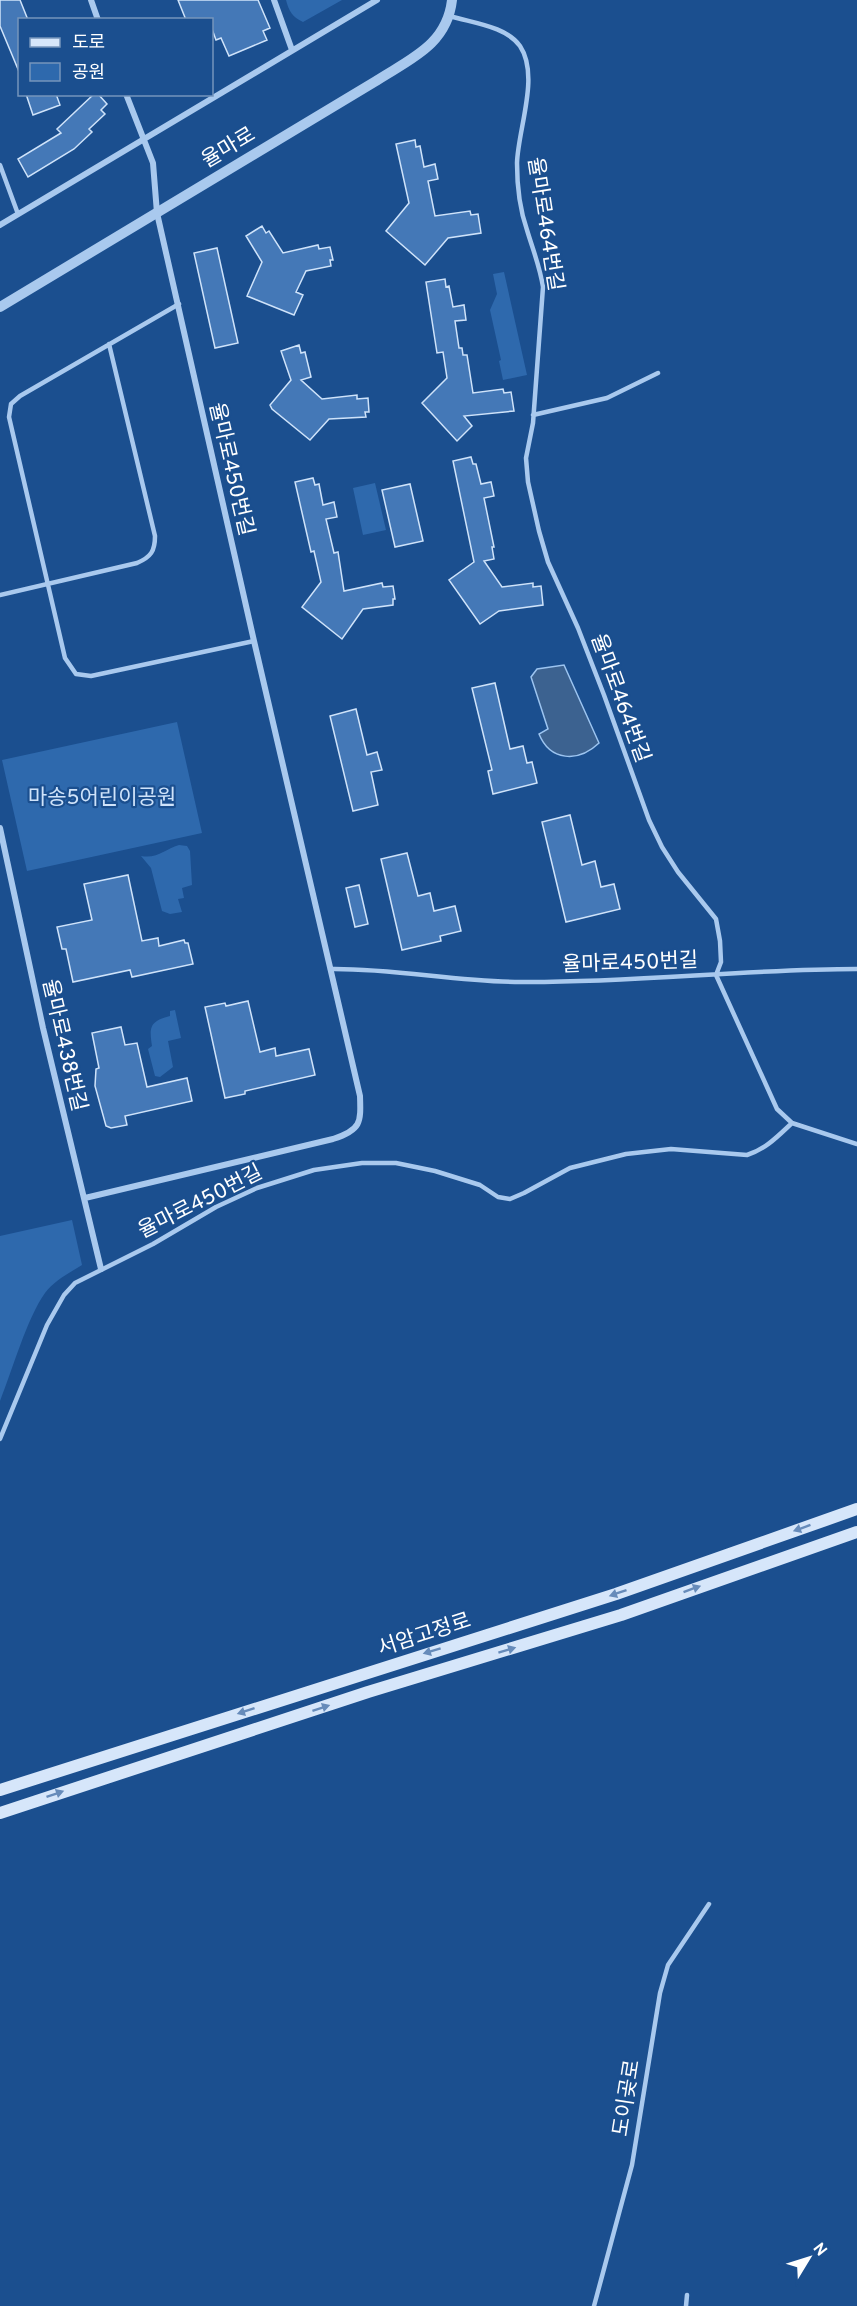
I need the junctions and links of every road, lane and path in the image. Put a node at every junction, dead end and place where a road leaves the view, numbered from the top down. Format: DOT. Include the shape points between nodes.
graph roads {
  1 [pos="91,0"];
  2 [pos="274,0"];
  3 [pos="377,0"];
  4 [pos="452,0"];
  5 [pos="450,16"];
  6 [pos="97,18"];
  7 [pos="292,50"];
  8 [pos="127,96"];
  9 [pos="142,139"];
  10 [pos="0,165"];
  11 [pos="158,213"];
  12 [pos="18,214"];
  13 [pos="0,225"];
  14 [pos="179,304"];
  15 [pos="0,307"];
  16 [pos="109,344"];
  17 [pos="658,374"];
  18 [pos="533,415"];
  19 [pos="48,585"];
  20 [pos="0,595"];
  21 [pos="254,641"];
  22 [pos="0,828"];
  23 [pos="330,969"];
  24 [pos="857,969"];
  25 [pos="716,975"];
  26 [pos="792,1123"];
  27 [pos="857,1144"];
  28 [pos="85,1198"];
  29 [pos="100,1269"];
  30 [pos="0,1439"];
  31 [pos="857,1509"];
  32 [pos="857,1532"];
  33 [pos="0,1791"];
  34 [pos="0,1813"];
  35 [pos="709,1904"];
  36 [pos="687,2295"];
  37 [pos="594,2306"];
  38 [pos="686,2306"];
  1 -- 6 [label="street"];
  2 -- 7 [label="street"];
  3 -- 7 [label="street"];
  4 -- 5 [label="street, 율마로"];
  5 -- 11 [label="street, 율마로" via="443,32 429,46"];
  5 -- 18 [label="lane, 율마로464번길" via="510,36 527,60 517,166 526,228 543,287"];
  7 -- 9 [label="street"];
  8 -- 9 [label="street, 율마로450번길"];
  9 -- 11 [label="street, 율마로450번길" via="153,163"];
  9 -- 12 [label="street"];
  10 -- 12 [label="lane"];
  11 -- 14 [label="street, 율마로450번길"];
  11 -- 15 [label="street, 율마로"];
  12 -- 13 [label="street"];
  14 -- 16 [label="lane"];
  14 -- 21 [label="street, 율마로450번길"];
  16 -- 19 [label="lane" via="11,404 9,417"];
  16 -- 19 [label="lane" via="155,549 148,559 137,563"];
  17 -- 18 [label="lane" via="607,398"];
  18 -- 25 [label="lane, 율마로464번길" via="526,458 528,482 548,562 578,628 649,820 678,872 716,919 721,963"];
  19 -- 20 [label="lane"];
  19 -- 21 [label="lane" via="65,657 76,674 90,676"];
  21 -- 23 [label="street, 율마로450번길"];
  22 -- 28 [label="street, 율마로438번길" via="42,1028"];
  23 -- 25 [label="lane, 율마로450번길" via="522,982"];
  23 -- 28 [label="street, 율마로450번길" via="360,1096 360,1118 351,1133"];
  24 -- 25 [label="lane"];
  25 -- 26 [label="lane" via="777,1109"];
  26 -- 27 [label="lane"];
  26 -- 29 [label="lane, 율마로450번길" via="772,1142 747,1155 671,1149 626,1154 570,1168 510,1199 498,1197 480,1185 396,1163 314,1170 257,1188"];
  28 -- 29 [label="street, 율마로438번길"];
  29 -- 30 [label="lane, 율마로450번길" via="75,1283 57,1307"];
  31 -- 33 [label="main road, 서암고정로, one-way" via="616,1594"];
  34 -- 32 [label="main road, 서암고정로, one-way" via="368,1692 621,1615"];
  35 -- 37 [label="lane, 도이곶로" via="668,1965 632,2165"];
  36 -- 38 [label="lane"];
}
